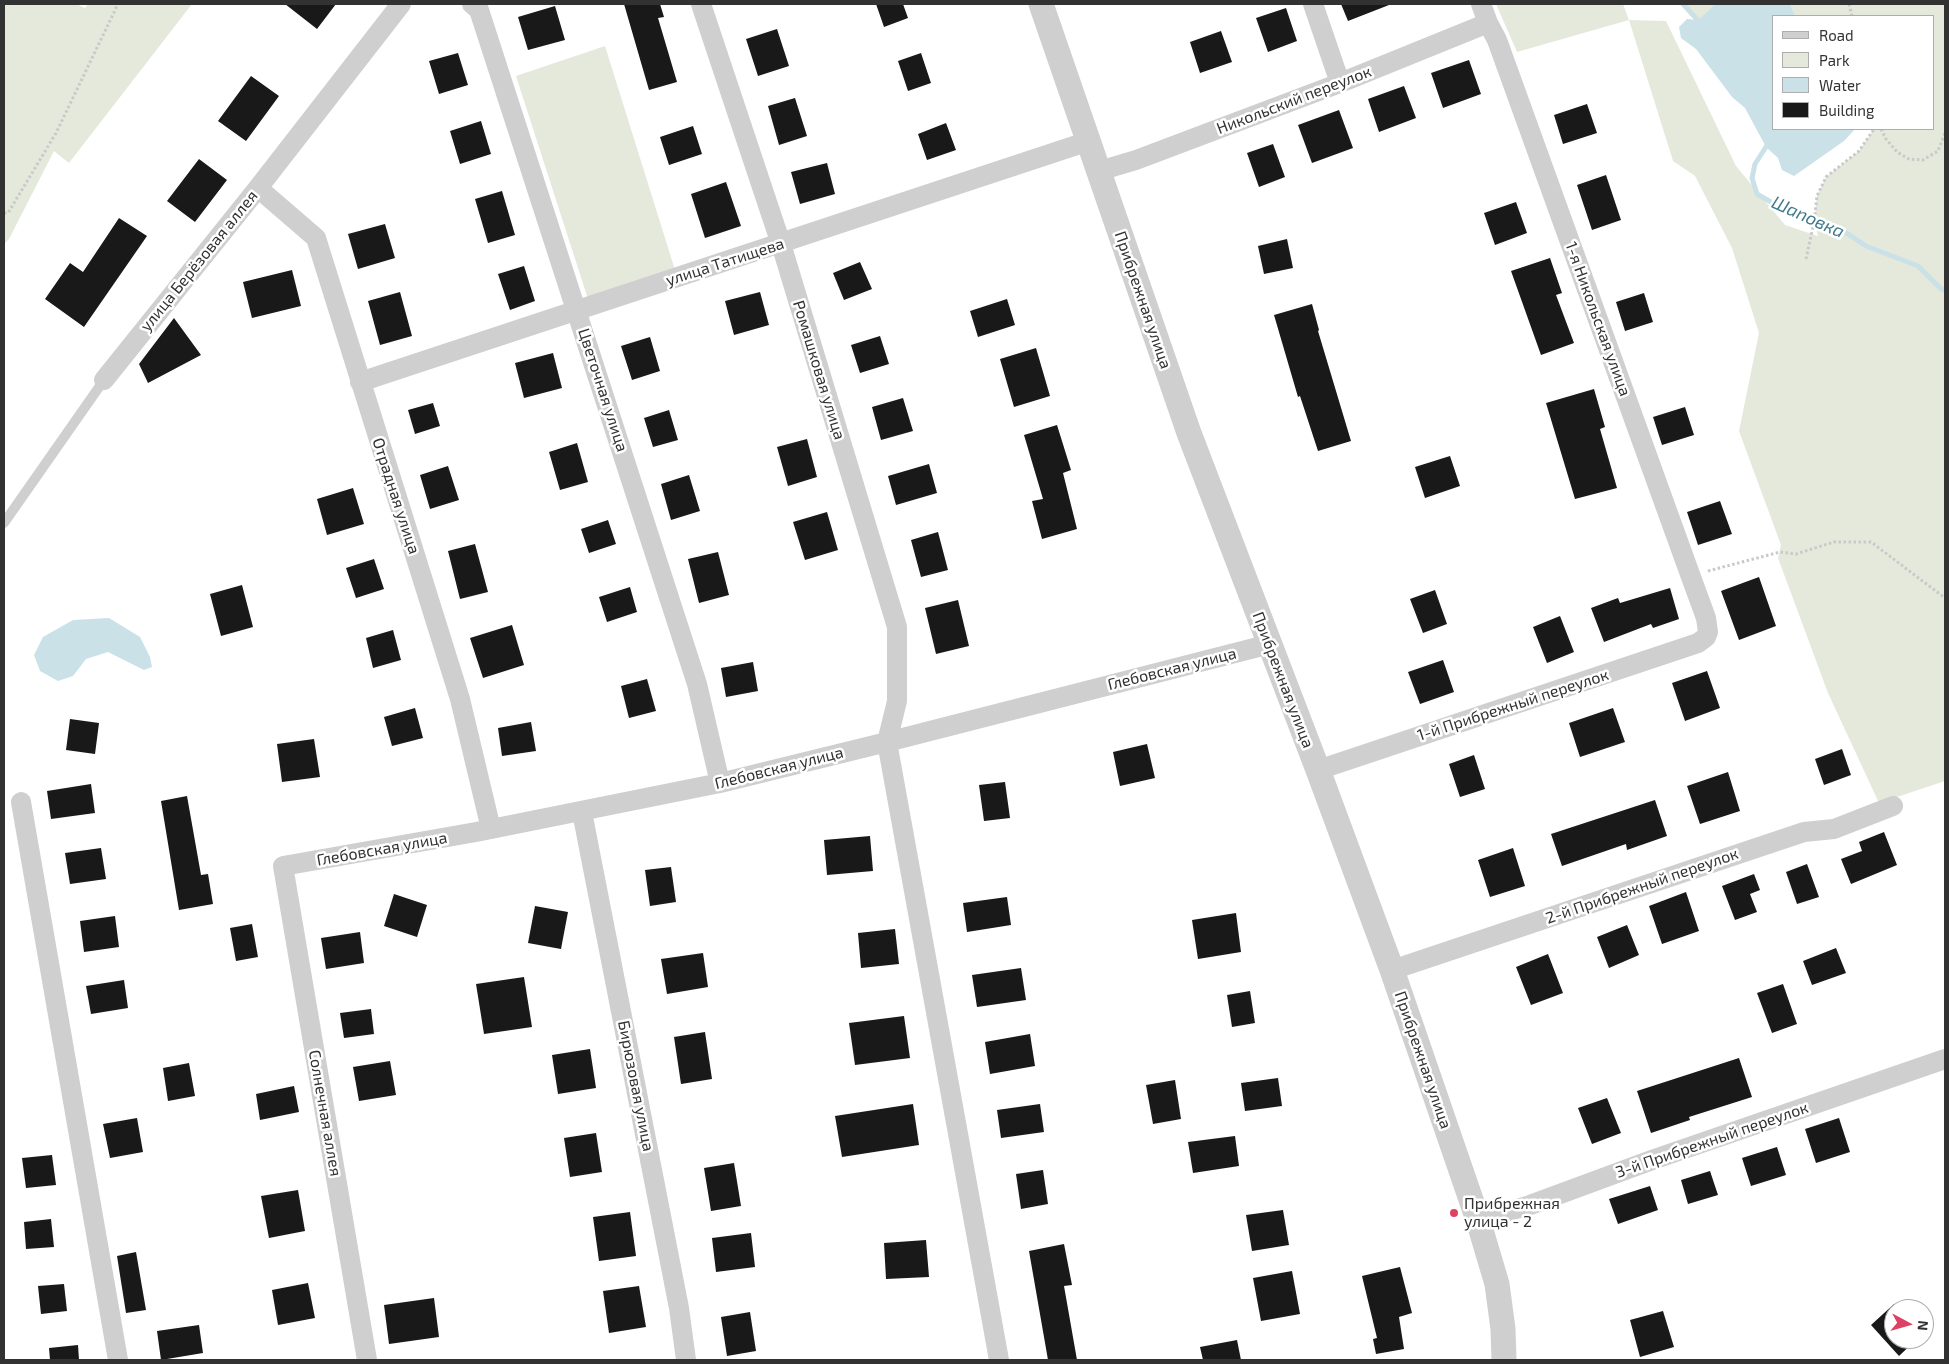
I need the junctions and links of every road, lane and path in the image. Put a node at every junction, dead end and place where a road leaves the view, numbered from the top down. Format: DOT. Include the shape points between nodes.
graph roads {
  1 [pos="118,4"];
  2 [pos="401,4"];
  3 [pos="472,4"];
  4 [pos="701,4"];
  5 [pos="1041,4"];
  6 [pos="1313,4"];
  7 [pos="1481,4"];
  8 [pos="1488,23"];
  9 [pos="1340,83"];
  10 [pos="1873,130"];
  11 [pos="1882,130"];
  12 [pos="1945,133"];
  13 [pos="1089,141"];
  14 [pos="1099,171"];
  15 [pos="258,188"];
  16 [pos="4,214"];
  17 [pos="781,244"];
  18 [pos="1806,259"];
  19 [pos="578,310"];
  20 [pos="104,380"];
  21 [pos="360,382"];
  22 [pos="4,523"];
  23 [pos="1691,577"];
  24 [pos="1945,598"];
  25 [pos="1706,636"];
  26 [pos="1270,644"];
  27 [pos="887,742"];
  28 [pos="1318,770"];
  29 [pos="720,783"];
  30 [pos="21,802"];
  31 [pos="1893,806"];
  32 [pos="582,812"];
  33 [pos="491,829"];
  34 [pos="283,866"];
  35 [pos="1392,970"];
  36 [pos="1945,1059"];
  37 [pos="1478,1220"];
  38 [pos="118,1360"];
  39 [pos="366,1360"];
  40 [pos="686,1360"];
  41 [pos="998,1360"];
  42 [pos="1504,1360"];
  1 -- 16 [label="path" via="56,133 8,213"];
  2 -- 15 [label="street, улица Берёзовая аллея"];
  3 -- 19 [label="street, Цветочная улица" via="479,10"];
  4 -- 17 [label="street, Ромашковая улица"];
  5 -- 13 [label="street, Прибрежная улица"];
  6 -- 9 [label="street"];
  7 -- 8 [label="street, 1-я Никольская улица"];
  8 -- 9 [label="street, Никольский переулок"];
  8 -- 23 [label="street, 1-я Никольская улица" via="1497,40"];
  9 -- 14 [label="street, Никольский переулок"];
  10 -- 18 [label="path" via="1859,151 1826,177 1817,196"];
  11 -- 12 [label="path" via="1896,152 1909,159 1923,160 1938,151"];
  13 -- 14 [label="street, Прибрежная улица"];
  13 -- 17 [label="street, улица Татищева"];
  14 -- 26 [label="street, Прибрежная улица" via="1189,434"];
  15 -- 20 [label="street, улица Берёзовая аллея"];
  15 -- 21 [label="street, Отрадная улица" via="316,238"];
  17 -- 19 [label="street, улица Татищева"];
  17 -- 27 [label="street, Ромашковая улица" via="897,628 897,701"];
  19 -- 21 [label="street, улица Татищева"];
  19 -- 29 [label="street, Цветочная улица" via="697,684"];
  20 -- 22 [label="lane, улица Берёзовая аллея"];
  21 -- 33 [label="street, Отрадная улица" via="460,699"];
  23 -- 24 [label="path" via="1780,552 1796,554 1834,542 1871,542"];
  23 -- 25 [label="street, 1-я Никольская улица" via="1706,618"];
  25 -- 28 [label="street, 1-й Прибрежный переулок" via="1698,644"];
  26 -- 27 [label="street, Глебовская улица"];
  26 -- 28 [label="street, Прибрежная улица"];
  27 -- 29 [label="street, Глебовская улица"];
  27 -- 41 [label="street"];
  28 -- 35 [label="street, Прибрежная улица"];
  29 -- 32 [label="street, Глебовская улица"];
  30 -- 38 [label="street"];
  31 -- 35 [label="street, 2-й Прибрежный переулок" via="1834,829 1804,832"];
  32 -- 33 [label="street, Глебовская улица"];
  32 -- 40 [label="street, Бирюзовая улица" via="679,1308"];
  33 -- 34 [label="street, Глебовская улица"];
  34 -- 39 [label="street, Солнечная аллея"];
  35 -- 37 [label="street, Прибрежная улица"];
  36 -- 37 [label="street, 3-й Прибрежный переулок" via="1530,1205"];
  37 -- 42 [label="street, Прибрежная улица" via="1497,1284"];
}
